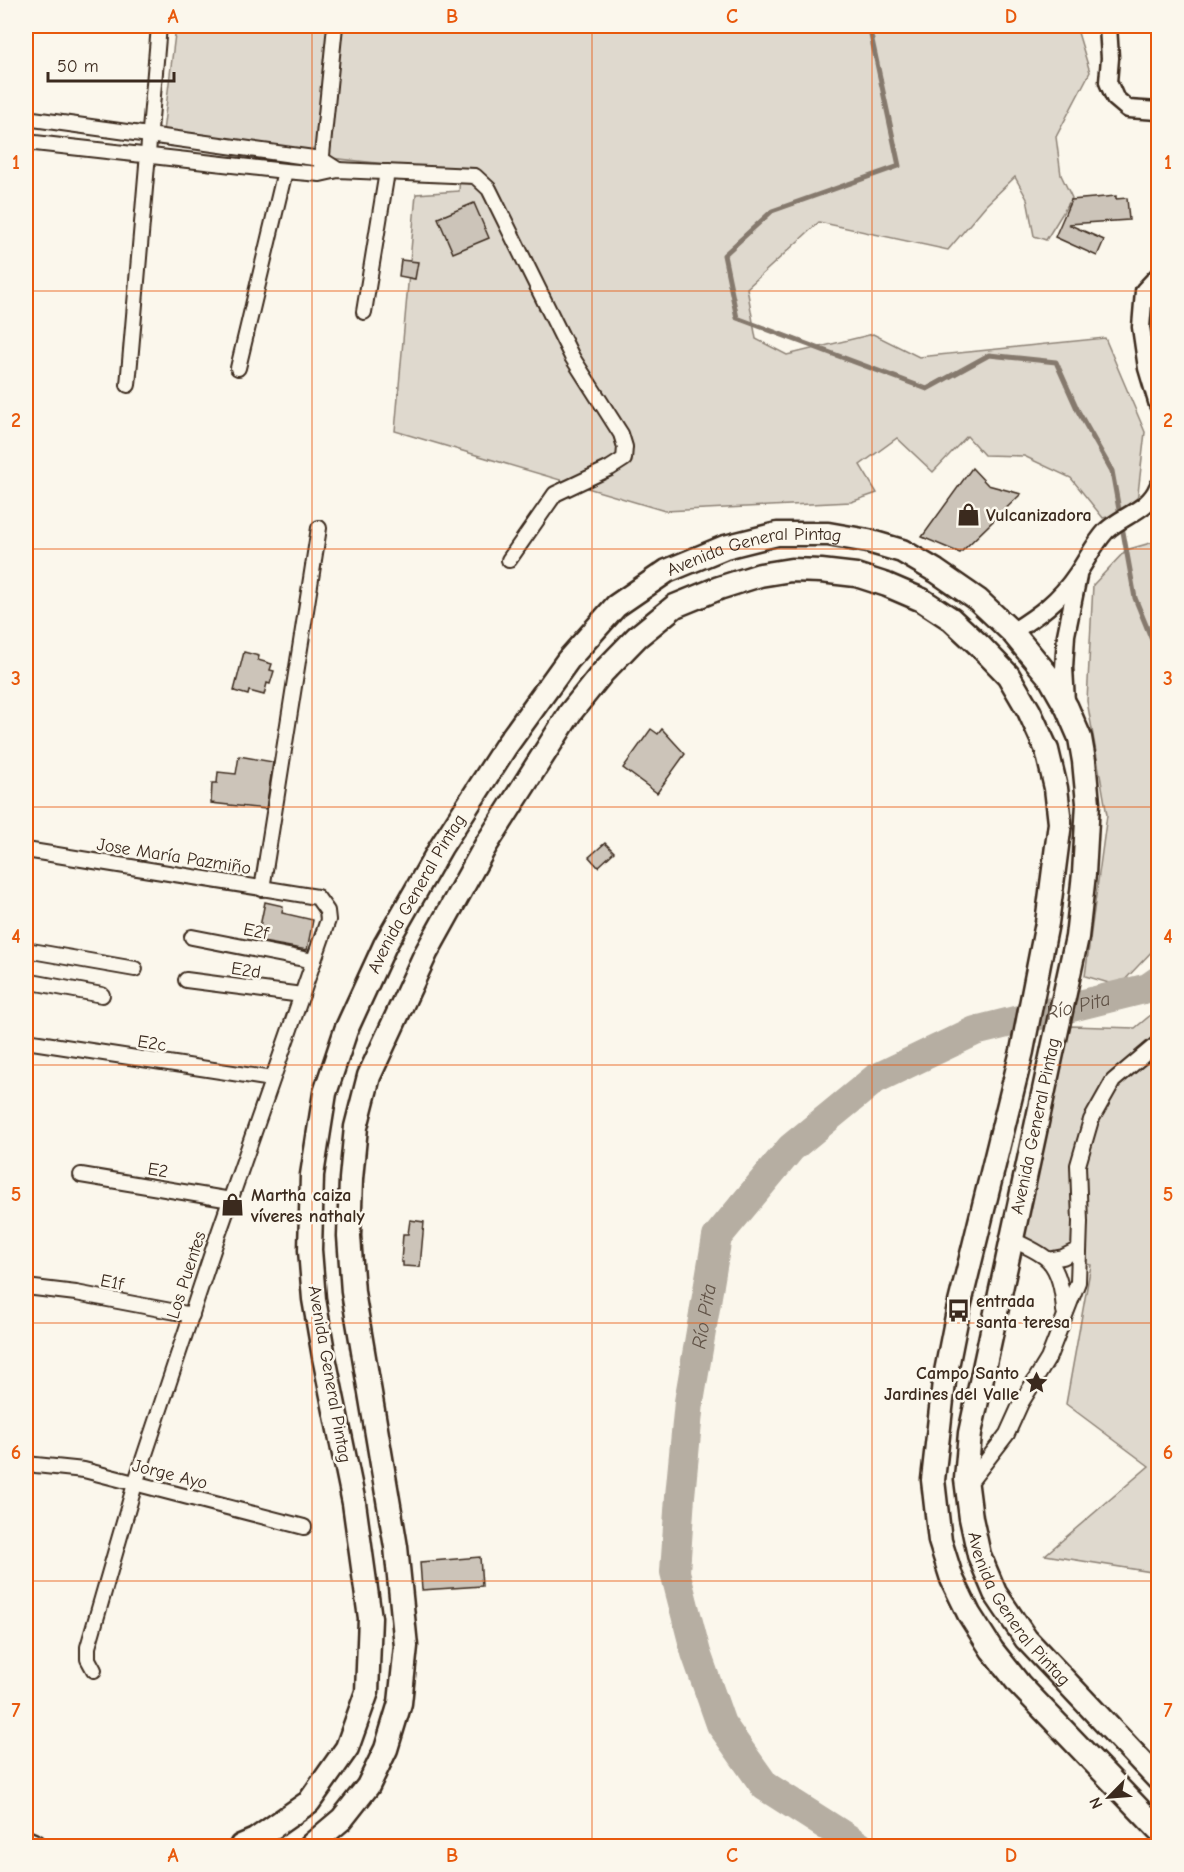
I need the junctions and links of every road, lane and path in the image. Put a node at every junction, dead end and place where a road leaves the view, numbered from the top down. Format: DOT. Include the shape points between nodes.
graph roads {
  1 [pos="159,26"];
  2 [pos="335,26"];
  3 [pos="1108,26"];
  4 [pos="1158,111"];
  5 [pos="26,118"];
  6 [pos="148,134"];
  7 [pos="26,142"];
  8 [pos="146,156"];
  9 [pos="321,159"];
  10 [pos="338,170"];
  11 [pos="285,171"];
  12 [pos="387,172"];
  13 [pos="320,174"];
  14 [pos="1158,276"];
  15 [pos="363,312"];
  16 [pos="238,368"];
  17 [pos="128,385"];
  18 [pos="1158,405"];
  19 [pos="1158,487"];
  20 [pos="319,528"];
  21 [pos="509,560"];
  22 [pos="1079,572"];
  23 [pos="1012,632"];
  24 [pos="1067,708"];
  25 [pos="26,850"];
  26 [pos="262,889"];
  27 [pos="317,897"];
  28 [pos="192,938"];
  29 [pos="26,950"];
  30 [pos="314,961"];
  31 [pos="135,969"];
  32 [pos="186,980"];
  33 [pos="26,981"];
  34 [pos="102,995"];
  35 [pos="302,996"];
  36 [pos="26,1041"];
  37 [pos="1158,1043"];
  38 [pos="272,1079"];
  39 [pos="81,1175"];
  40 [pos="231,1200"];
  41 [pos="1011,1239"];
  42 [pos="1079,1250"];
  43 [pos="1048,1260"];
  44 [pos="26,1287"];
  45 [pos="192,1315"];
  46 [pos="1064,1317"];
  47 [pos="26,1464"];
  48 [pos="135,1484"];
  49 [pos="967,1486"];
  50 [pos="304,1527"];
  51 [pos="94,1670"];
  52 [pos="1158,1779"];
  53 [pos="1158,1829"];
  54 [pos="26,1842"];
  55 [pos="35,1846"];
  56 [pos="241,1846"];
  57 [pos="310,1846"];
  1 -- 6 [label="street"];
  2 -- 9 [label="street"];
  3 -- 4 [label="street" via="1108,82 1115,98 1128,109"];
  5 -- 6 [label="street"];
  6 -- 8 [label="street"];
  6 -- 9 [label="street"];
  7 -- 8 [label="street"];
  8 -- 11 [label="street"];
  8 -- 17 [label="street"];
  9 -- 10 [label="street"];
  9 -- 13 [label="street"];
  10 -- 12 [label="street"];
  10 -- 13 [label="street"];
  11 -- 13 [label="street"];
  11 -- 16 [label="street"];
  12 -- 15 [label="street"];
  12 -- 21 [label="street" via="475,176 489,189 572,357 621,434 624,459 555,494"];
  14 -- 18 [label="street" via="1144,291 1141,327"];
  19 -- 22 [label="street" via="1155,497 1107,531"];
  20 -- 26 [label="street"];
  22 -- 23 [label="street" via="1046,610"];
  22 -- 24 [label="street" via="1065,646"];
  23 -- 24 [label="highway, Avenida General Pintag" via="1050,678"];
  23 -- 56 [label="highway, Avenida General Pintag" via="978,600 902,551 828,534 777,534 724,547 667,571 616,606 568,660 506,746 448,837 385,945 346,1030 325,1093 312,1175 310,1250 314,1299 354,1503 370,1618 367,1692 347,1748 309,1802"];
  24 -- 41 [label="highway, Avenida General Pintag" via="1080,738 1084,761 1088,803 1084,874 1077,937"];
  25 -- 26 [label="street, Jose María Pazmiño"];
  26 -- 27 [label="street, Jose María Pazmiño"];
  27 -- 30 [label="street, Los Puentes" via="328,920"];
  28 -- 30 [label="street, E2f"];
  29 -- 31 [label="street"];
  30 -- 35 [label="street, Los Puentes"];
  32 -- 35 [label="street, E2d"];
  33 -- 34 [label="street"];
  35 -- 38 [label="street, Los Puentes"];
  36 -- 38 [label="street, E2c"];
  37 -- 42 [label="street" via="1113,1081 1091,1120 1078,1165"];
  38 -- 40 [label="street, Los Puentes"];
  39 -- 40 [label="street, E2"];
  40 -- 45 [label="street, Los Puentes"];
  41 -- 43 [label="street"];
  41 -- 49 [label="highway, Avenida General Pintag" via="970,1433"];
  42 -- 43 [label="street"];
  42 -- 46 [label="street" via="1078,1282"];
  43 -- 46 [label="street" via="1063,1294"];
  44 -- 45 [label="street, E1f"];
  45 -- 48 [label="street, Los Puentes"];
  46 -- 49 [label="street" via="1048,1359 1021,1402 1008,1434"];
  47 -- 48 [label="street, Jorge Ayo" via="84,1470"];
  48 -- 50 [label="street, Jorge Ayo"];
  48 -- 51 [label="street, Los Puentes" via="88,1647 88,1659"];
  49 -- 52 [label="highway, Avenida General Pintag" via="979,1555 995,1593 1026,1639"];
  53 -- 57 [label="highway, Avenida General Pintag" via="1019,1684 992,1650 952,1579 940,1541 933,1480 944,1382 958,1311 1022,1051 1047,923 1060,822 1047,750 1008,675 951,619 922,600 856,575 791,570 760,574 675,606 603,672 570,713 486,845 426,953 369,1076 356,1127 349,1236 353,1292 396,1547 406,1646 400,1703 382,1758 368,1786 342,1819"];
  54 -- 55 [label="highway"];
}
